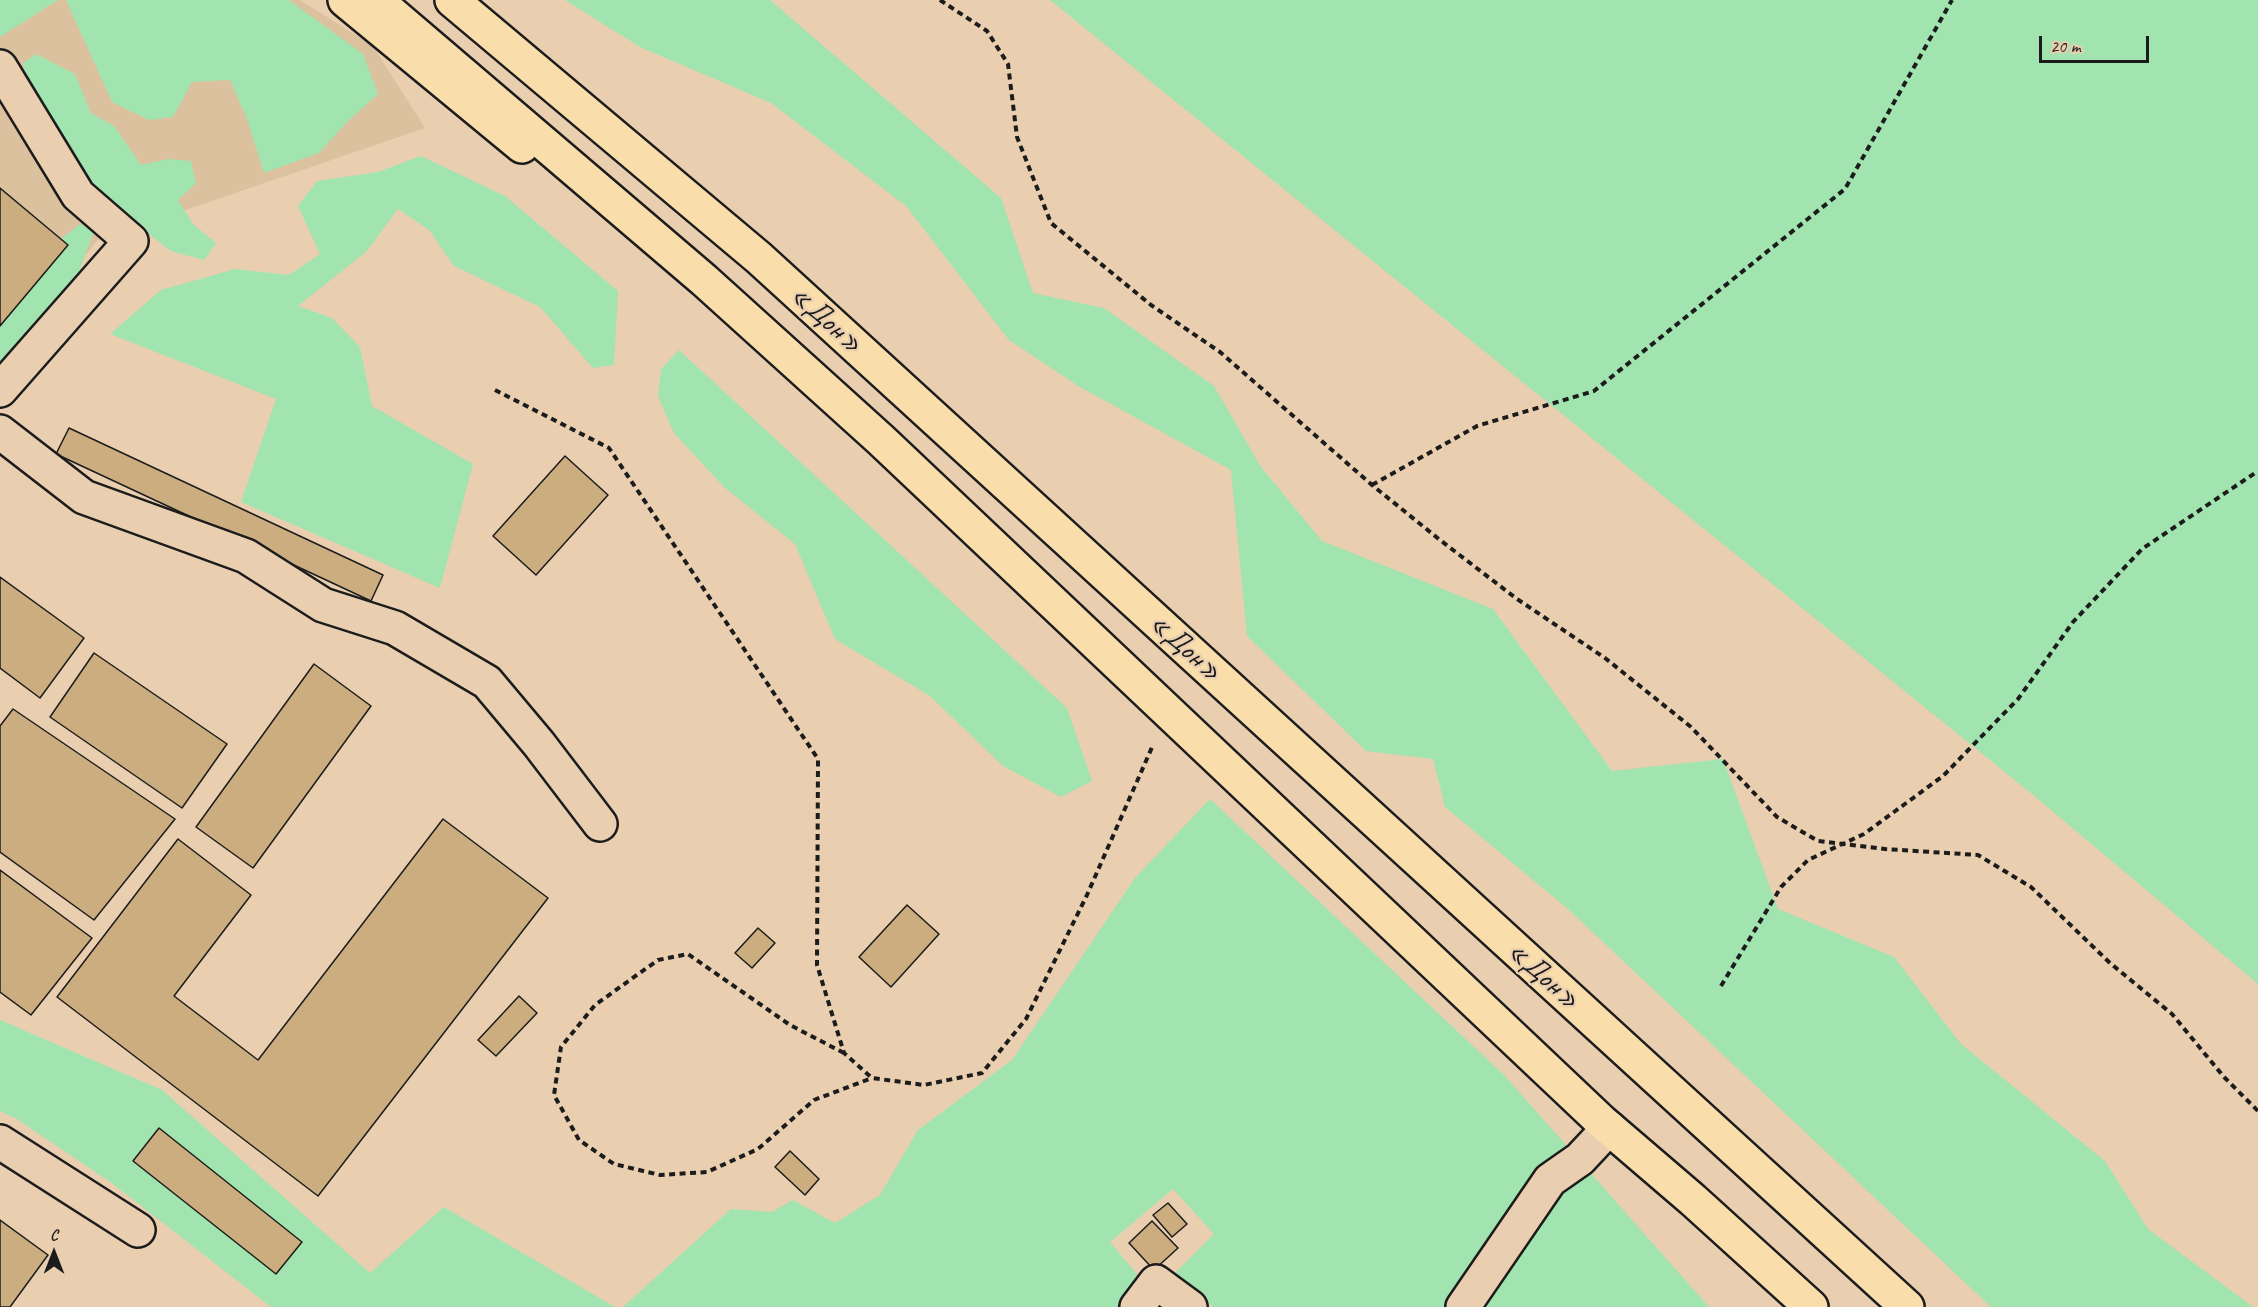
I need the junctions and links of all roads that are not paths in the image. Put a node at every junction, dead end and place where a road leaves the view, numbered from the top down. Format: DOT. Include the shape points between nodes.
graph roads {
  1 [pos="345,0"];
  2 [pos="376,0"];
  3 [pos="452,0"];
  4 [pos="0,67"];
  5 [pos="704,280"];
  6 [pos="0,390"];
  7 [pos="0,432"];
  8 [pos="600,824"];
  9 [pos="1609,1128"];
  10 [pos="0,1142"];
  11 [pos="138,1230"];
  12 [pos="1137,1307"];
  13 [pos="1190,1307"];
  14 [pos="1462,1307"];
  15 [pos="1811,1307"];
  16 [pos="1907,1307"];
  1 -- 5 [label="main road" via="644,246"];
  2 -- 5 [label="main road, «Дон»"];
  3 -- 16 [label="main road, «Дон»" via="759,258"];
  4 -- 6 [label="street" via="78,195 131,242"];
  5 -- 9 [label="main road, «Дон»" via="881,440"];
  7 -- 8 [label="street" via="84,497 246,556 323,605 395,628 487,682"];
  9 -- 14 [label="street" via="1580,1159 1550,1180"];
  9 -- 15 [label="main road, «Дон»"];
  10 -- 11 [label="street"];
  12 -- 13 [label="street" via="1156,1282"];
}
